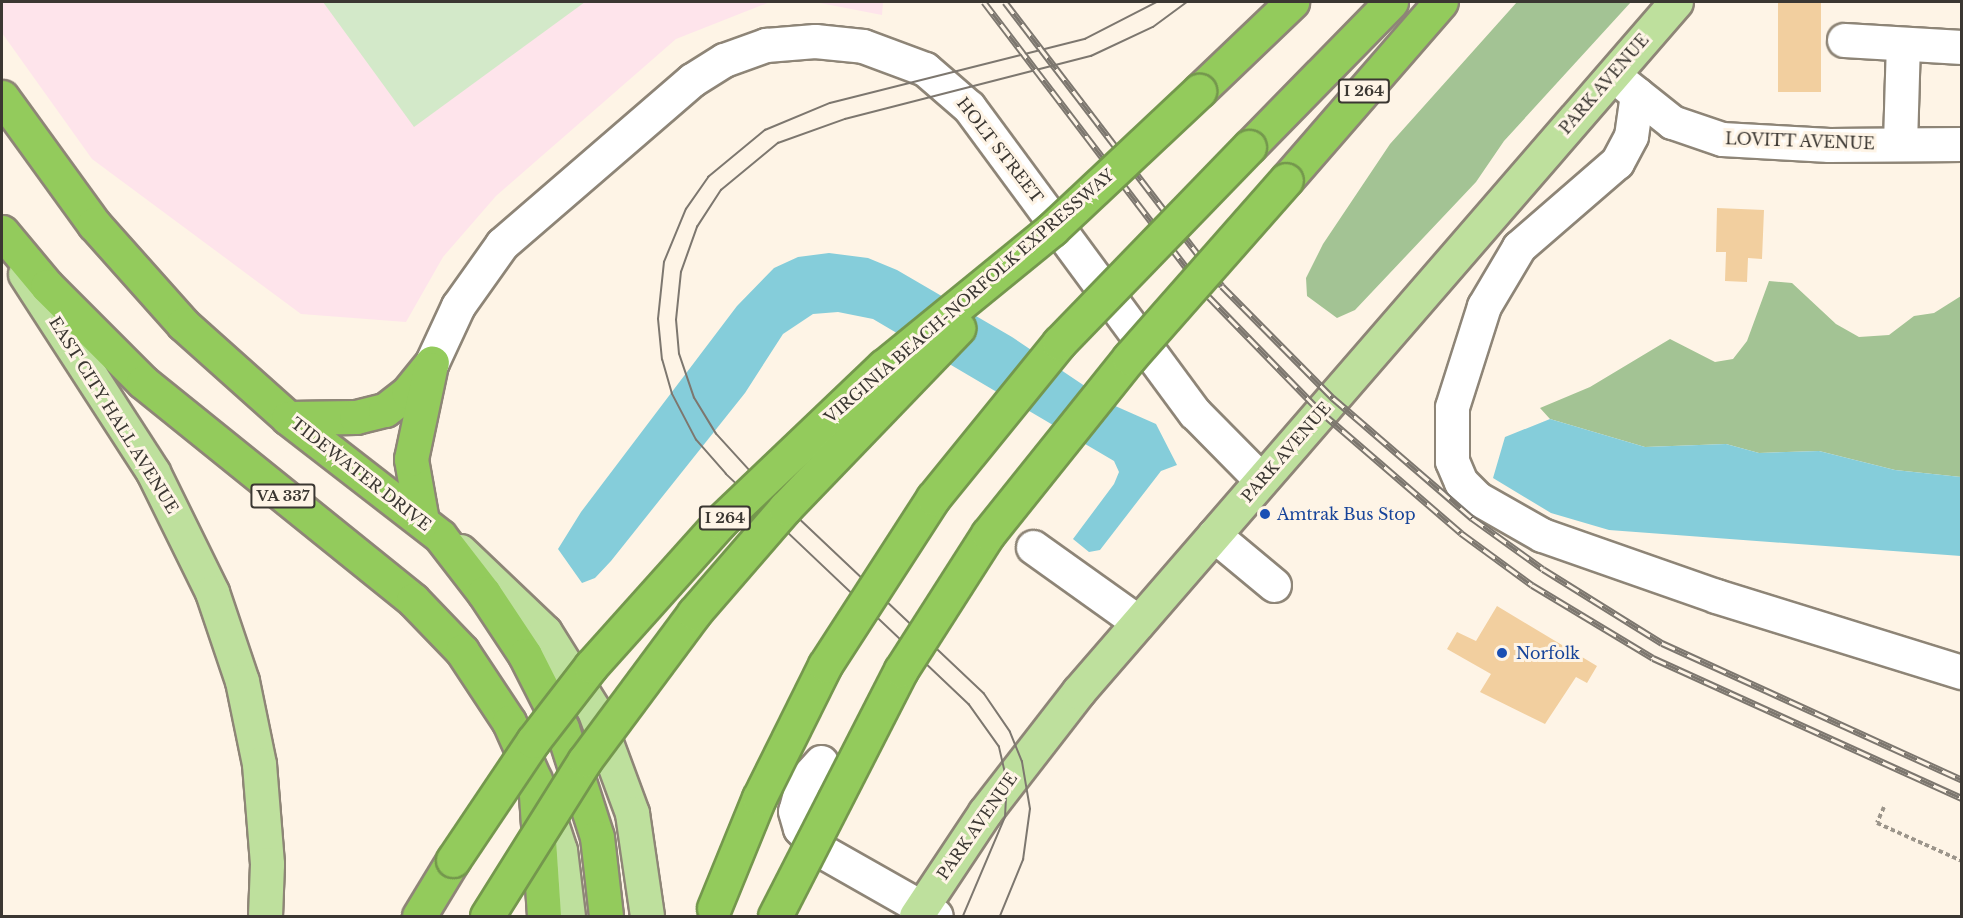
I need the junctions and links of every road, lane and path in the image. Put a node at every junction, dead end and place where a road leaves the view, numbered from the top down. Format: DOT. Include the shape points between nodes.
graph roads {
  1 [pos="1292,2"];
  2 [pos="1391,2"];
  3 [pos="1441,2"];
  4 [pos="1676,2"];
  5 [pos="1844,40"];
  6 [pos="1903,44"];
  7 [pos="1962,47"];
  8 [pos="1625,84"];
  9 [pos="2,97"];
  10 [pos="1900,143"];
  11 [pos="1962,144"];
  12 [pos="1052,229"];
  13 [pos="2,235"];
  14 [pos="432,362"];
  15 [pos="288,418"];
  16 [pos="1262,480"];
  17 [pos="431,528"];
  18 [pos="1214,535"];
  19 [pos="1033,547"];
  20 [pos="1274,585"];
  21 [pos="1138,622"];
  22 [pos="1962,672"];
  23 [pos="857,752"];
  24 [pos="821,762"];
  25 [pos="535,780"];
  26 [pos="1884,807"];
  27 [pos="1962,861"];
  28 [pos="713,912"];
  29 [pos="924,914"];
  30 [pos="266,916"];
  31 [pos="419,916"];
  32 [pos="487,916"];
  33 [pos="544,916"];
  34 [pos="568,916"];
  35 [pos="606,916"];
  36 [pos="647,916"];
  37 [pos="775,916"];
  38 [pos="800,916"];
  1 -- 12 [label="highway, VIRGINIA BEACH-NORFOLK EXPRESSWAY / I 264, bridge"];
  2 -- 28 [label="highway, bridge" via="1052,350 926,507 825,665 768,778"];
  3 -- 23 [label="highway, I 264, bridge" via="1129,358 988,534 913,649"];
  4 -- 8 [label="main road, PARK AVENUE"];
  5 -- 6 [label="street"];
  6 -- 7 [label="street"];
  6 -- 10 [label="street"];
  8 -- 10 [label="street, LOVITT AVENUE" via="1672,122 1722,139"];
  8 -- 16 [label="main road, PARK AVENUE"];
  8 -- 22 [label="street" via="1631,136 1617,162 1519,247 1484,306 1452,406 1452,461 1461,482 1476,498 1542,535 1716,596"];
  9 -- 15 [label="highway, TIDEWATER DRIVE" via="135,272 204,344"];
  10 -- 11 [label="street, LOVITT AVENUE"];
  12 -- 31 [label="highway, VIRGINIA BEACH-NORFOLK EXPRESSWAY / I 264, bridge" via="884,366 696,547 562,703"];
  12 -- 32 [label="highway, bridge" via="813,477 694,613 585,760"];
  13 -- 25 [label="highway, VA 337" via="143,382 438,624 484,680"];
  13 -- 30 [label="main road, EAST CITY HALL AVENUE" via="153,472 212,592 242,681 259,764 267,864"];
  14 -- 15 [label="highway" via="408,392 385,411 356,417"];
  14 -- 16 [label="street, HOLT STREET" via="458,306 502,244 692,80 724,60 766,45 815,41 863,46 925,69 969,107 1195,413"];
  14 -- 17 [label="highway" via="411,459"];
  15 -- 17 [label="highway, TIDEWATER DRIVE"];
  16 -- 18 [label="main road, PARK AVENUE"];
  17 -- 35 [label="highway, TIDEWATER DRIVE" via="525,655 558,719 597,837"];
  17 -- 36 [label="main road" via="528,612 581,684 608,740 632,813"];
  18 -- 20 [label="street"];
  18 -- 21 [label="main road, PARK AVENUE"];
  19 -- 21 [label="street"];
  21 -- 29 [label="main road, PARK AVENUE" via="1022,762"];
  23 -- 37 [label="highway, I 264, bridge"];
  23 -- 38 [label="highway, bridge"];
  24 -- 29 [label="street" via="803,782 795,811 800,828 820,850"];
  25 -- 33 [label="highway, VA 337"];
  25 -- 34 [label="main road" via="560,850"];
  26 -- 27 [label="path" via="1877,823"];
}
